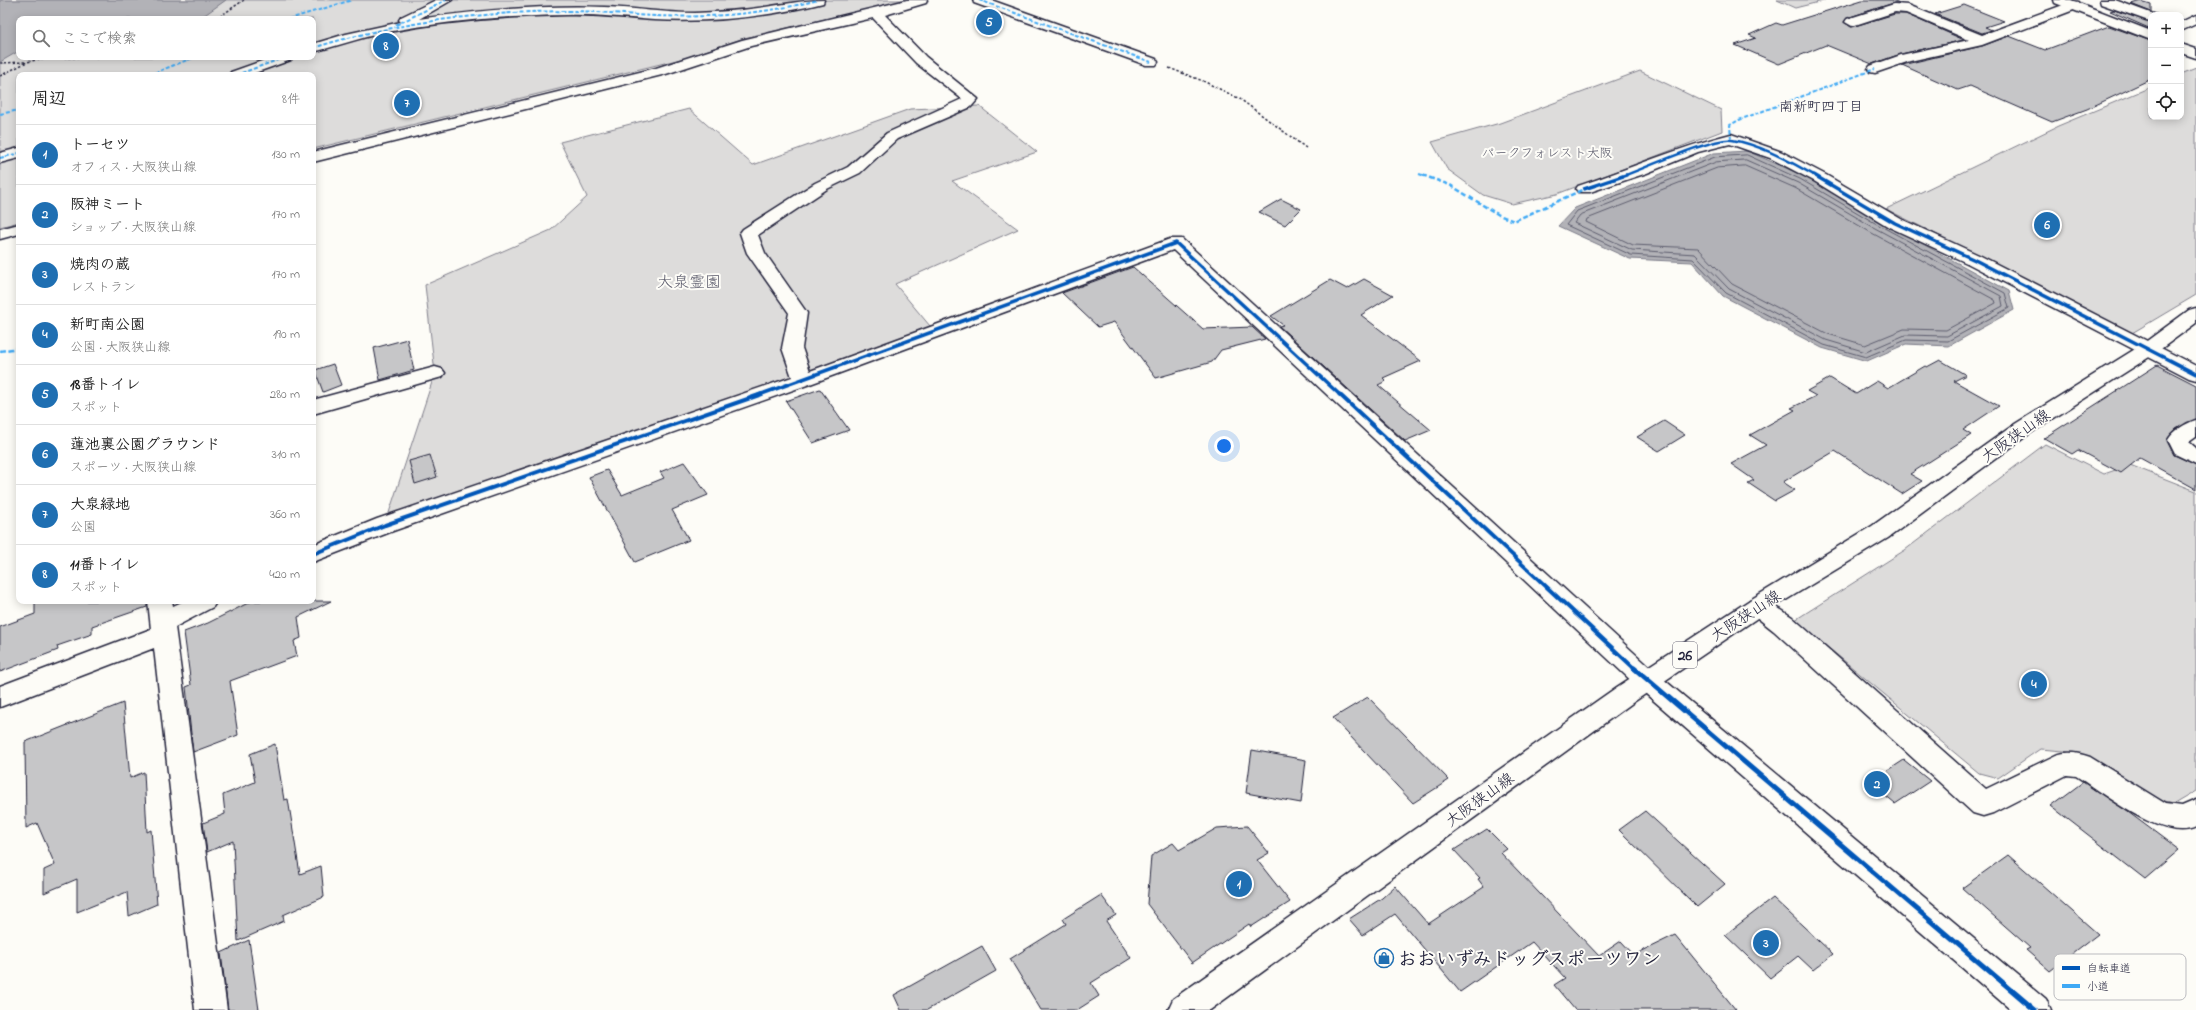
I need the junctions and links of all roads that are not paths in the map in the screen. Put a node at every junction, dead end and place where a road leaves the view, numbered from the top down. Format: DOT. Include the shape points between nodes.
graph roads {
  1 [pos="446,0"];
  2 [pos="818,0"];
  3 [pos="921,0"];
  4 [pos="978,0"];
  5 [pos="2060,0"];
  6 [pos="2107,1"];
  7 [pos="2074,5"];
  8 [pos="2087,11"];
  9 [pos="876,13"];
  10 [pos="2148,16"];
  11 [pos="2196,19"];
  12 [pos="1852,22"];
  13 [pos="2184,25"];
  14 [pos="391,27"];
  15 [pos="2148,35"];
  16 [pos="1981,40"];
  17 [pos="316,47"];
  18 [pos="2184,49"];
  19 [pos="2196,54"];
  20 [pos="278,60"];
  21 [pos="1151,62"];
  22 [pos="1875,69"];
  23 [pos="244,72"];
  24 [pos="16,154"];
  25 [pos="316,156"];
  26 [pos="0,158"];
  27 [pos="1584,189"];
  28 [pos="16,230"];
  29 [pos="0,234"];
  30 [pos="2196,314"];
  31 [pos="2147,350"];
  32 [pos="435,373"];
  33 [pos="2196,374"];
  34 [pos="803,380"];
  35 [pos="316,406"];
  36 [pos="2196,427"];
  37 [pos="2196,457"];
  38 [pos="316,553"];
  39 [pos="198,604"];
  40 [pos="1758,606"];
  41 [pos="162,619"];
  42 [pos="1648,680"];
  43 [pos="0,697"];
  44 [pos="2196,812"];
  45 [pos="211,1010"];
  46 [pos="1184,1010"];
  47 [pos="2035,1010"];
  1 -- 14 [label="street"];
  2 -- 14 [label="street" via="759,12 712,15 655,16 553,11 498,14"];
  3 -- 9 [label="street"];
  4 -- 21 [label="street"];
  5 -- 7 [label="street"];
  6 -- 8 [label="street"];
  6 -- 10 [label="street"];
  7 -- 8 [label="street"];
  7 -- 16 [label="street"];
  8 -- 15 [label="street"];
  9 -- 25 [label="street" via="747,43 661,71"];
  9 -- 34 [label="street" via="920,60 971,99 966,104 892,136 854,170 821,186 749,233 756,253 798,313 792,348"];
  11 -- 13 [label="street"];
  12 -- 16 [label="street" via="1894,8 1908,9"];
  14 -- 17 [label="street"];
  16 -- 22 [label="street" via="1906,58"];
  18 -- 19 [label="street"];
  20 -- 23 [label="street"];
  24 -- 26 [label="street"];
  27 -- 31 [label="street" via="1694,149 1731,139 1776,155 1895,223 1975,260"];
  28 -- 29 [label="street"];
  30 -- 31 [label="street, 大阪狭山線 / 26"];
  31 -- 33 [label="street"];
  31 -- 40 [label="street, 大阪狭山線 / 26" via="2022,429 1880,532"];
  32 -- 35 [label="street"];
  34 -- 38 [label="street" via="385,525"];
  34 -- 42 [label="street" via="1176,243"];
  36 -- 37 [label="street" via="2178,440 2182,449"];
  39 -- 41 [label="street"];
  40 -- 42 [label="street, 大阪狭山線 / 26"];
  40 -- 44 [label="street" via="1783,624 1983,804 2065,763 2081,765 2162,815 2185,819"];
  41 -- 43 [label="street"];
  41 -- 45 [label="street"];
  42 -- 46 [label="street, 大阪狭山線 / 26"];
  42 -- 47 [label="street"];
}
